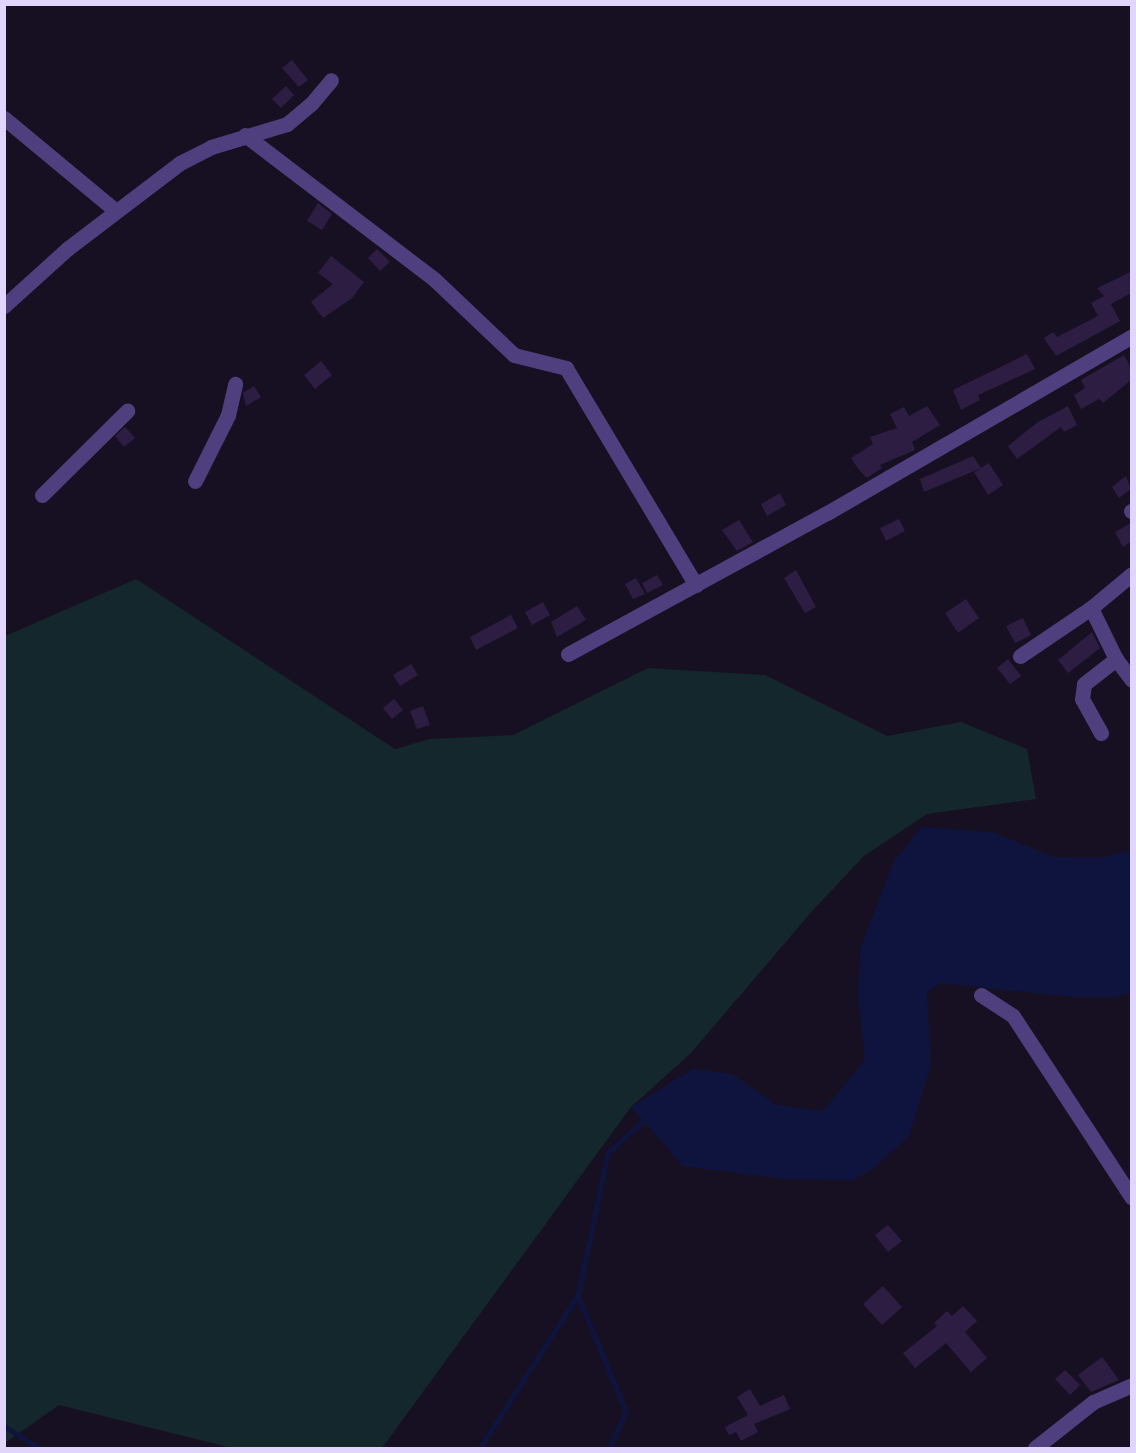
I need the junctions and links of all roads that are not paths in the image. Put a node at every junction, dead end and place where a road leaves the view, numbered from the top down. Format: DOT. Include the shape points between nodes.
graph roads {
  1 [pos="331,80"];
  2 [pos="4,118"];
  3 [pos="244,135"];
  4 [pos="115,210"];
  5 [pos="4,306"];
  6 [pos="1131,336"];
  7 [pos="235,384"];
  8 [pos="127,411"];
  9 [pos="195,481"];
  10 [pos="42,495"];
  11 [pos="1131,574"];
  12 [pos="696,585"];
  13 [pos="1091,609"];
  14 [pos="568,654"];
  15 [pos="1020,656"];
  16 [pos="1116,658"];
  17 [pos="1131,680"];
  18 [pos="1101,733"];
  19 [pos="981,995"];
  20 [pos="1131,1198"];
  21 [pos="1131,1385"];
  22 [pos="1035,1449"];
  1 -- 3 [label="street" via="311,104 287,123 265,134"];
  2 -- 4 [label="street"];
  3 -- 4 [label="street" via="180,163"];
  3 -- 12 [label="street" via="434,279 514,355 566,368"];
  4 -- 5 [label="street"];
  6 -- 12 [label="street"];
  7 -- 9 [label="street" via="228,414"];
  8 -- 10 [label="street"];
  11 -- 13 [label="street"];
  12 -- 14 [label="street"];
  13 -- 15 [label="street"];
  13 -- 16 [label="street"];
  16 -- 17 [label="street"];
  16 -- 18 [label="street" via="1084,684 1082,699"];
  19 -- 20 [label="street" via="1013,1016"];
  21 -- 22 [label="street" via="1093,1402"];
}
